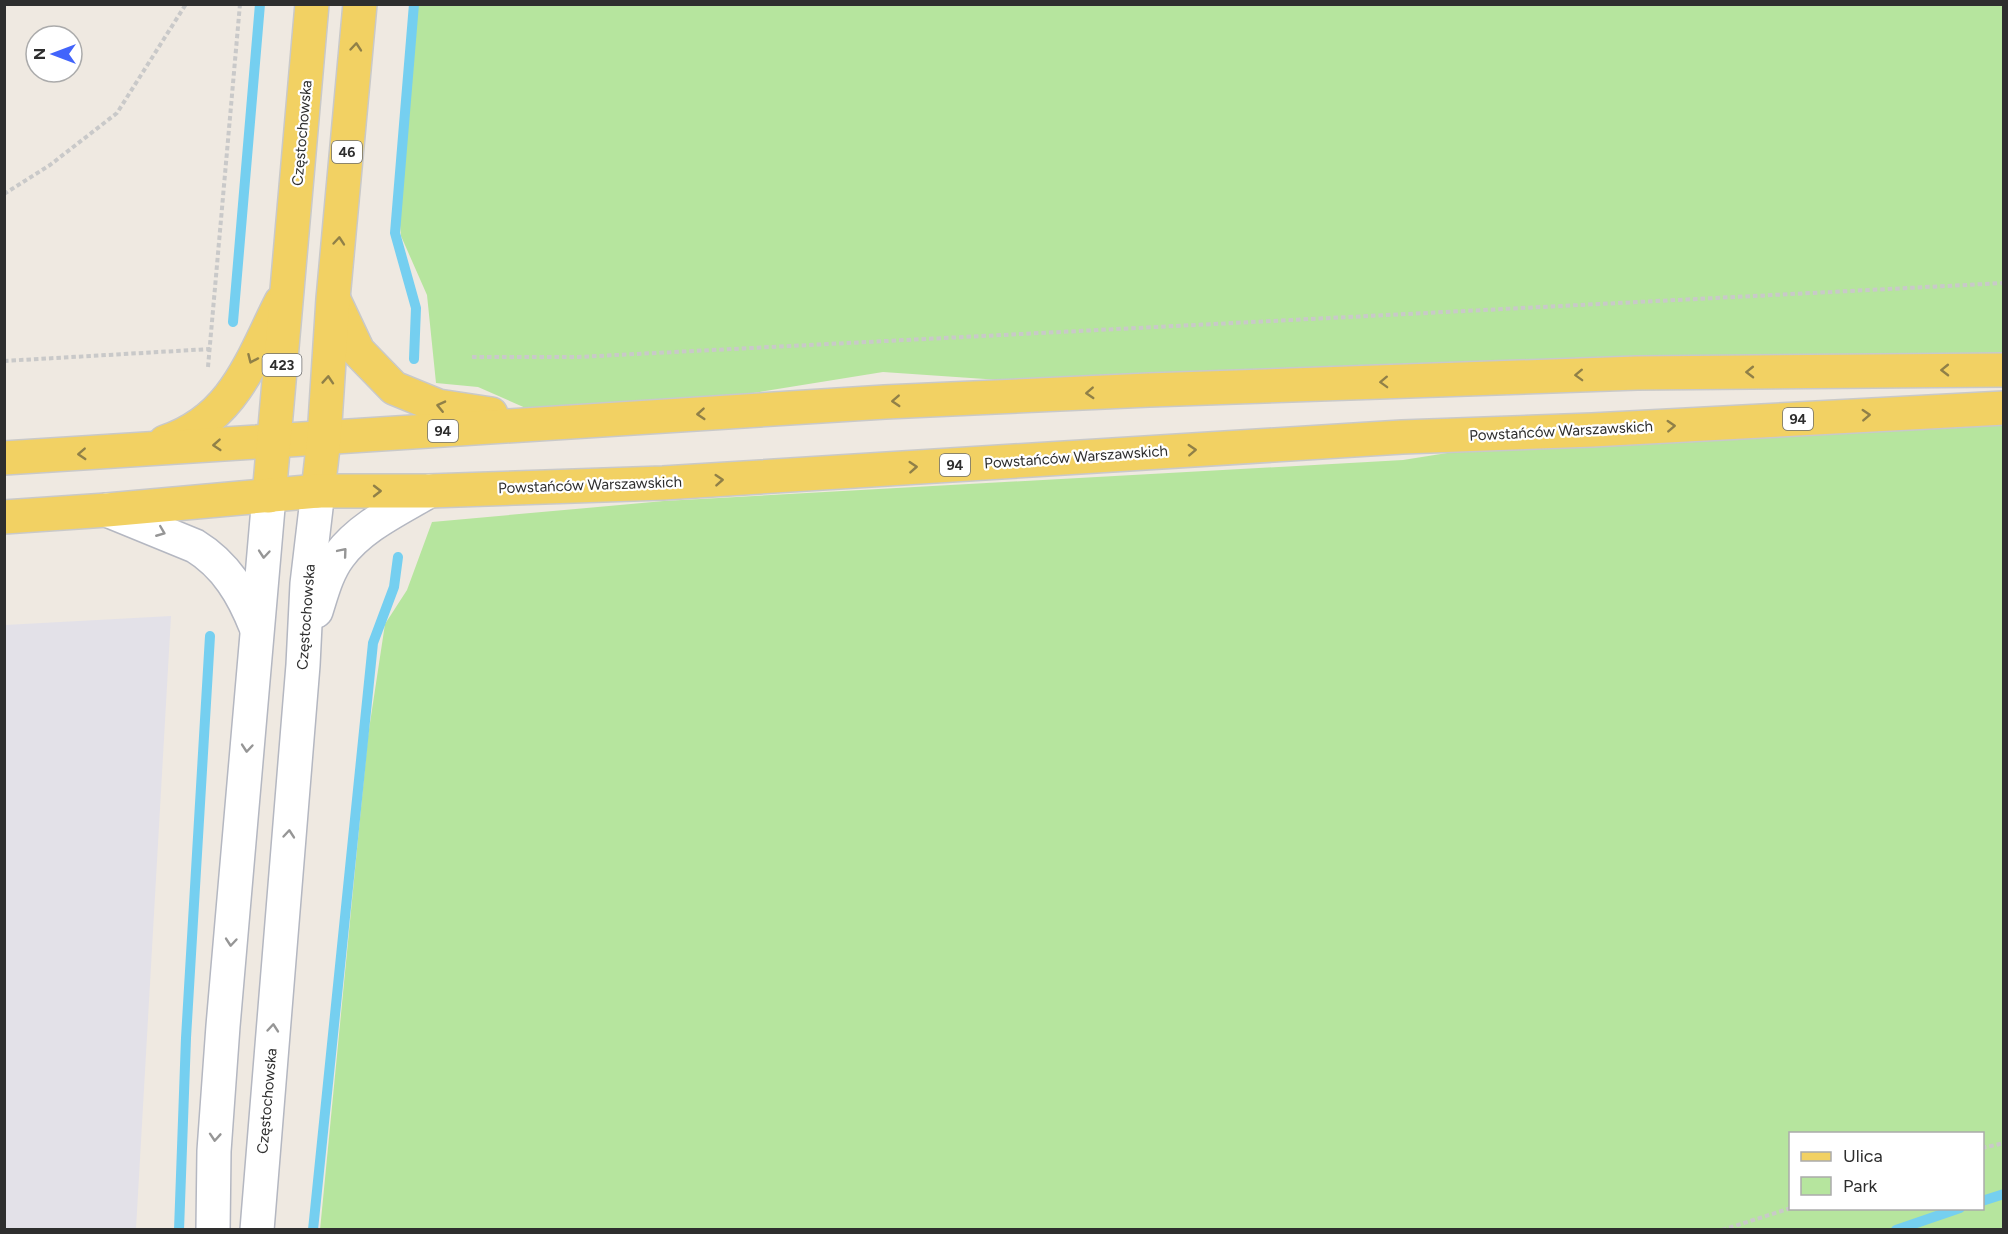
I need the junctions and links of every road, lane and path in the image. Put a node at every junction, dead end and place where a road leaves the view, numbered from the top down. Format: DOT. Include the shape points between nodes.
graph roads {
  1 [pos="186,4"];
  2 [pos="240,4"];
  3 [pos="312,4"];
  4 [pos="360,4"];
  5 [pos="4,194"];
  6 [pos="2004,283"];
  7 [pos="288,288"];
  8 [pos="333,299"];
  9 [pos="210,349"];
  10 [pos="472,357"];
  11 [pos="4,361"];
  12 [pos="2004,369"];
  13 [pos="208,370"];
  14 [pos="2004,408"];
  15 [pos="562,424"];
  16 [pos="324,438"];
  17 [pos="275,441"];
  18 [pos="141,450"];
  19 [pos="4,458"];
  20 [pos="318,491"];
  21 [pos="429,491"];
  22 [pos="269,495"];
  23 [pos="107,510"];
  24 [pos="4,517"];
  25 [pos="258,632"];
  26 [pos="303,665"];
  27 [pos="2004,1143"];
  28 [pos="1984,1148"];
  29 [pos="1789,1210"];
  30 [pos="213,1230"];
  31 [pos="257,1230"];
  32 [pos="1722,1230"];
  1 -- 5 [label="path" via="117,113 50,165"];
  2 -- 9 [label="path"];
  3 -- 7 [label="main road, Częstochowska"];
  8 -- 4 [label="main road, Częstochowska / 46, one-way"];
  6 -- 10 [label="path" via="578,357"];
  7 -- 17 [label="main road, Częstochowska / 423"];
  7 -- 18 [label="main road, one-way" via="246,373 225,404 204,423"];
  15 -- 8 [label="main road, one-way" via="438,406 394,388 358,351"];
  16 -- 8 [label="main road, Częstochowska / 46, one-way"];
  9 -- 11 [label="path"];
  9 -- 13 [label="path"];
  12 -- 15 [label="main road, 94, one-way" via="1637,373 1197,388 885,402"];
  21 -- 14 [label="main road, Powstańców Warszawskich / 94, one-way" via="663,483 1402,437"];
  15 -- 16 [label="main road, 94"];
  16 -- 17 [label="main road, 94"];
  16 -- 20 [label="main road, Częstochowska / 46"];
  17 -- 18 [label="main road, 94, one-way"];
  17 -- 22 [label="main road, Częstochowska / 423"];
  18 -- 19 [label="main road, one-way"];
  20 -- 21 [label="main road, Powstańców Warszawskich / 94, one-way"];
  20 -- 22 [label="main road, Powstańców Warszawskich"];
  20 -- 26 [label="main road, Częstochowska"];
  26 -- 21 [label="main road, one-way" via="324,585 339,556 376,523"];
  22 -- 23 [label="main road, Powstańców Warszawskich"];
  22 -- 25 [label="main road, Częstochowska / 423, one-way"];
  23 -- 24 [label="main road, Powstańców Warszawskich"];
  23 -- 25 [label="main road, one-way" via="208,554 238,588"];
  25 -- 30 [label="main road, Częstochowska / 423, one-way" via="222,1037"];
  31 -- 26 [label="main road, Częstochowska, one-way"];
  27 -- 28 [label="path"];
  29 -- 32 [label="path"];
}
